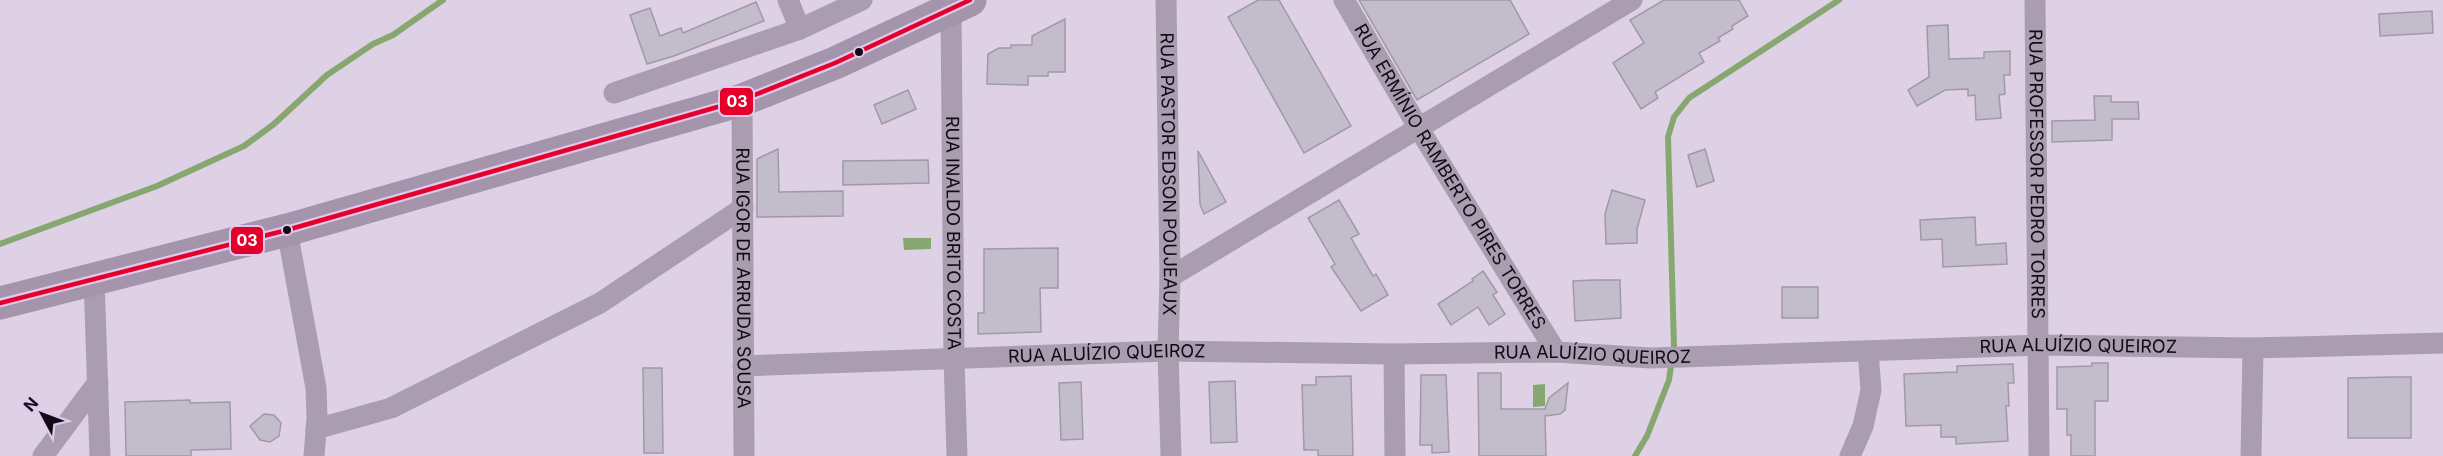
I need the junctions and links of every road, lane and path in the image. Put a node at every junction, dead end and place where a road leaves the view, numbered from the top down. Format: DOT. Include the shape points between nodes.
graph roads {
  1 [pos="788,0"];
  2 [pos="862,0"];
  3 [pos="1166,0"];
  4 [pos="1344,0"];
  5 [pos="1632,0"];
  6 [pos="2036,0"];
  7 [pos="960,5"];
  8 [pos="800,29"];
  9 [pos="614,93"];
  10 [pos="742,100"];
  11 [pos="1418,127"];
  12 [pos="742,208"];
  13 [pos="286,230"];
  14 [pos="1170,277"];
  15 [pos="94,278"];
  16 [pos="0,303"];
  17 [pos="2443,343"];
  18 [pos="2038,345"];
  19 [pos="2253,348"];
  20 [pos="1168,351"];
  21 [pos="1869,351"];
  22 [pos="1557,352"];
  23 [pos="1394,354"];
  24 [pos="954,358"];
  25 [pos="743,366"];
  26 [pos="98,382"];
  27 [pos="316,429"];
  28 [pos="43,456"];
  29 [pos="100,456"];
  30 [pos="314,456"];
  31 [pos="744,456"];
  32 [pos="957,456"];
  33 [pos="1171,456"];
  34 [pos="1395,456"];
  35 [pos="1850,456"];
  36 [pos="2039,456"];
  37 [pos="2251,456"];
  1 -- 8 [label="street"];
  2 -- 8 [label="street"];
  3 -- 14 [label="street, RUA PASTOR EDSON POUJEAUX"];
  4 -- 11 [label="street, RUA ERMÍNIO RAMBERTO PIRES TORRES"];
  5 -- 11 [label="street"];
  6 -- 18 [label="street, RUA PROFESSOR PEDRO TORRES"];
  7 -- 10 [label="main road" via="835,63"];
  7 -- 24 [label="street, RUA INALDO BRITO COSTA"];
  8 -- 9 [label="street"];
  10 -- 12 [label="street, RUA IGOR DE ARRUDA SOUSA"];
  10 -- 13 [label="main road"];
  11 -- 14 [label="street"];
  11 -- 22 [label="street, RUA ERMÍNIO RAMBERTO PIRES TORRES"];
  12 -- 25 [label="street, RUA IGOR DE ARRUDA SOUSA"];
  12 -- 27 [label="street" via="600,303 391,408"];
  13 -- 15 [label="main road"];
  13 -- 27 [label="street" via="316,388"];
  14 -- 20 [label="street, RUA PASTOR EDSON POUJEAUX"];
  15 -- 16 [label="main road"];
  15 -- 26 [label="street"];
  17 -- 19 [label="street, RUA ALUÍZIO QUEIROZ"];
  18 -- 19 [label="street, RUA ALUÍZIO QUEIROZ"];
  18 -- 21 [label="street, RUA ALUÍZIO QUEIROZ"];
  18 -- 36 [label="street, RUA PROFESSOR PEDRO TORRES"];
  19 -- 37 [label="street"];
  20 -- 23 [label="street, RUA ALUÍZIO QUEIROZ"];
  20 -- 24 [label="street, RUA ALUÍZIO QUEIROZ"];
  20 -- 33 [label="street, RUA PASTOR EDSON POUJEAUX"];
  21 -- 22 [label="street, RUA ALUÍZIO QUEIROZ" via="1651,358"];
  21 -- 35 [label="street" via="1871,390 1863,426"];
  22 -- 23 [label="street, RUA ALUÍZIO QUEIROZ"];
  23 -- 34 [label="street"];
  24 -- 25 [label="street, RUA ALUÍZIO QUEIROZ"];
  24 -- 32 [label="street, RUA INALDO BRITO COSTA"];
  25 -- 31 [label="street, RUA IGOR DE ARRUDA SOUSA"];
  26 -- 28 [label="street"];
  26 -- 29 [label="street"];
  27 -- 30 [label="street"];
}
